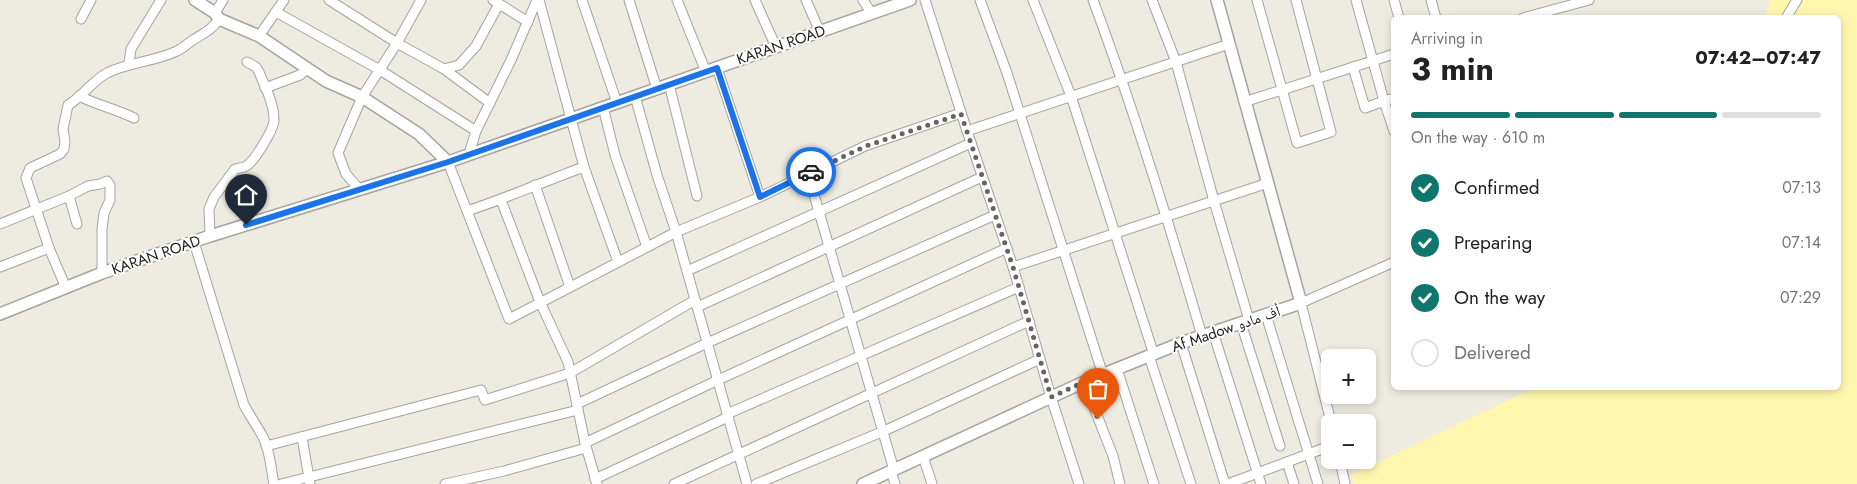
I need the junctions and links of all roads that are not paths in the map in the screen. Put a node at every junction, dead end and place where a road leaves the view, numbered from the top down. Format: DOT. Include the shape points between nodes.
graph roads {
  1 [pos="91,0"];
  2 [pos="161,0"];
  3 [pos="195,0"];
  4 [pos="223,0"];
  5 [pos="284,0"];
  6 [pos="329,0"];
  7 [pos="421,0"];
  8 [pos="538,0"];
  9 [pos="582,0"];
  10 [pos="629,0"];
  11 [pos="677,0"];
  12 [pos="755,0"];
  13 [pos="806,0"];
  14 [pos="864,0"];
  15 [pos="925,0"];
  16 [pos="980,0"];
  17 [pos="1033,0"];
  18 [pos="1092,0"];
  19 [pos="1152,0"];
  20 [pos="1216,0"];
  21 [pos="1258,0"];
  22 [pos="1296,0"];
  23 [pos="1356,0"];
  24 [pos="1394,0"];
  25 [pos="1431,0"];
  26 [pos="1589,0"];
  27 [pos="1797,0"];
  28 [pos="904,1"];
  29 [pos="496,2"];
  30 [pos="276,12"];
  31 [pos="872,14"];
  32 [pos="1398,15"];
  33 [pos="1435,15"];
  34 [pos="1534,15"];
  35 [pos="1788,15"];
  36 [pos="217,16"];
  37 [pos="81,18"];
  38 [pos="528,22"];
  39 [pos="820,32"];
  40 [pos="259,36"];
  41 [pos="397,43"];
  42 [pos="1229,44"];
  43 [pos="776,47"];
  44 [pos="1391,55"];
  45 [pos="1372,61"];
  46 [pos="247,62"];
  47 [pos="1176,62"];
  48 [pos="129,63"];
  49 [pos="1353,67"];
  50 [pos="307,69"];
  51 [pos="444,69"];
  52 [pos="380,70"];
  53 [pos="711,70"];
  54 [pos="1318,78"];
  55 [pos="1123,79"];
  56 [pos="669,84"];
  57 [pos="265,88"];
  58 [pos="657,88"];
  59 [pos="1282,89"];
  60 [pos="79,96"];
  61 [pos="635,96"];
  62 [pos="1072,96"];
  63 [pos="362,97"];
  64 [pos="1391,99"];
  65 [pos="1384,101"];
  66 [pos="1244,102"];
  67 [pos="490,103"];
  68 [pos="617,103"];
  69 [pos="603,107"];
  70 [pos="961,114"];
  71 [pos="1019,114"];
  72 [pos="134,118"];
  73 [pos="570,118"];
  74 [pos="1391,125"];
  75 [pos="476,131"];
  76 [pos="967,131"];
  77 [pos="971,143"];
  78 [pos="469,154"];
  79 [pos="448,162"];
  80 [pos="584,167"];
  81 [pos="808,174"];
  82 [pos="982,177"];
  83 [pos="1268,183"];
  84 [pos="535,185"];
  85 [pos="359,189"];
  86 [pos="69,196"];
  87 [pos="697,196"];
  88 [pos="760,197"];
  89 [pos="501,200"];
  90 [pos="1214,201"];
  91 [pos="36,209"];
  92 [pos="467,211"];
  93 [pos="818,211"];
  94 [pos="995,214"];
  95 [pos="1167,216"];
  96 [pos="0,224"];
  97 [pos="77,224"];
  98 [pos="676,232"];
  99 [pos="1115,233"];
  100 [pos="210,236"];
  101 [pos="194,242"];
  102 [pos="646,247"];
  103 [pos="829,247"];
  104 [pos="50,248"];
  105 [pos="1007,248"];
  106 [pos="1063,250"];
  107 [pos="618,262"];
  108 [pos="1391,263"];
  109 [pos="0,267"];
  110 [pos="1013,267"];
  111 [pos="687,271"];
  112 [pos="102,273"];
  113 [pos="840,284"];
  114 [pos="570,287"];
  115 [pos="1019,287"];
  116 [pos="66,288"];
  117 [pos="540,302"];
  118 [pos="1301,303"];
  119 [pos="696,304"];
  120 [pos="0,314"];
  121 [pos="1266,315"];
  122 [pos="850,320"];
  123 [pos="1029,321"];
  124 [pos="1245,322"];
  125 [pos="1207,334"];
  126 [pos="707,343"];
  127 [pos="1181,343"];
  128 [pos="1151,355"];
  129 [pos="861,356"];
  130 [pos="1040,360"];
  131 [pos="1117,369"];
  132 [pos="570,373"];
  133 [pos="1103,375"];
  134 [pos="718,380"];
  135 [pos="1084,382"];
  136 [pos="872,393"];
  137 [pos="1051,397"];
  138 [pos="577,407"];
  139 [pos="1328,414"];
  140 [pos="728,416"];
  141 [pos="883,431"];
  142 [pos="302,437"];
  143 [pos="266,446"];
  144 [pos="586,446"];
  145 [pos="1280,446"];
  146 [pos="1321,449"];
  147 [pos="738,454"];
  148 [pos="1309,454"];
  149 [pos="923,456"];
  150 [pos="1287,462"];
  151 [pos="1342,469"];
  152 [pos="893,470"];
  153 [pos="1257,473"];
  154 [pos="310,481"];
  155 [pos="596,481"];
  156 [pos="274,484"];
  157 [pos="281,484"];
  158 [pos="445,484"];
  159 [pos="674,484"];
  160 [pos="747,484"];
  161 [pos="756,484"];
  162 [pos="863,484"];
  163 [pos="895,484"];
  164 [pos="932,484"];
  165 [pos="1079,484"];
  166 [pos="1120,484"];
  167 [pos="1154,484"];
  168 [pos="1190,484"];
  169 [pos="1227,484"];
  170 [pos="1261,484"];
  171 [pos="1294,484"];
  172 [pos="1318,484"];
  173 [pos="1345,484"];
  1 -- 37 [label="street"];
  2 -- 48 [label="street" via="131,49"];
  3 -- 36 [label="street"];
  4 -- 36 [label="street"];
  5 -- 30 [label="street"];
  6 -- 41 [label="street"];
  7 -- 41 [label="street"];
  8 -- 38 [label="street"];
  8 -- 73 [label="street"];
  9 -- 68 [label="street"];
  10 -- 58 [label="street"];
  11 -- 53 [label="street"];
  12 -- 43 [label="street"];
  13 -- 39 [label="street"];
  14 -- 31 [label="street"];
  15 -- 70 [label="street"];
  16 -- 71 [label="street"];
  17 -- 62 [label="street"];
  18 -- 55 [label="street"];
  19 -- 47 [label="street"];
  20 -- 42 [label="street"];
  21 -- 59 [label="street"];
  22 -- 54 [label="street"];
  23 -- 45 [label="street"];
  24 -- 32 [label="street"];
  25 -- 33 [label="street"];
  26 -- 34 [label="street"];
  27 -- 35 [label="street"];
  28 -- 31 [label="street, KARAN ROAD"];
  29 -- 38 [label="street"];
  29 -- 51 [label="street" via="476,46 459,65"];
  30 -- 40 [label="street"];
  30 -- 52 [label="street"];
  31 -- 39 [label="street, KARAN ROAD"];
  36 -- 40 [label="street"];
  36 -- 48 [label="street" via="214,27 177,51 140,63"];
  38 -- 67 [label="street"];
  39 -- 43 [label="street, KARAN ROAD"];
  40 -- 50 [label="street"];
  41 -- 51 [label="street"];
  41 -- 52 [label="street"];
  42 -- 47 [label="street"];
  42 -- 66 [label="street"];
  43 -- 53 [label="street, KARAN ROAD"];
  44 -- 45 [label="street"];
  45 -- 49 [label="street"];
  45 -- 65 [label="street"];
  46 -- 57 [label="street" via="256,67"];
  47 -- 55 [label="street"];
  47 -- 90 [label="street"];
  48 -- 60 [label="street" via="107,73"];
  49 -- 54 [label="street"];
  49 -- 65 [label="street" via="1365,108"];
  50 -- 57 [label="street"];
  50 -- 63 [label="street"];
  51 -- 67 [label="street"];
  52 -- 63 [label="street"];
  52 -- 75 [label="street"];
  53 -- 56 [label="street, KARAN ROAD"];
  53 -- 88 [label="street"];
  54 -- 59 [label="street"];
  54 -- 59 [label="street" via="1331,132 1297,143"];
  55 -- 62 [label="street"];
  55 -- 95 [label="street"];
  56 -- 58 [label="street, KARAN ROAD"];
  56 -- 87 [label="street"];
  57 -- 100 [label="street" via="274,120 269,134 251,162 235,169 214,197 209,209"];
  58 -- 61 [label="street, KARAN ROAD"];
  59 -- 66 [label="street"];
  60 -- 72 [label="street"];
  60 -- 91 [label="street" via="68,105 63,129 64,149 30,168 26,178"];
  61 -- 68 [label="street, KARAN ROAD"];
  61 -- 98 [label="street"];
  62 -- 71 [label="street"];
  62 -- 99 [label="street"];
  63 -- 79 [label="street" via="419,134"];
  63 -- 85 [label="street" via="338,152 346,174"];
  64 -- 65 [label="street"];
  65 -- 74 [label="street"];
  66 -- 83 [label="street"];
  67 -- 75 [label="street"];
  68 -- 69 [label="street, KARAN ROAD"];
  69 -- 73 [label="street, KARAN ROAD"];
  69 -- 102 [label="street" via="615,155"];
  70 -- 76 [label="street"];
  70 -- 81 [label="street" via="866,146"];
  71 -- 76 [label="street"];
  71 -- 106 [label="street"];
  73 -- 78 [label="street, KARAN ROAD"];
  73 -- 80 [label="street"];
  75 -- 78 [label="street"];
  76 -- 77 [label="street"];
  77 -- 82 [label="street"];
  77 -- 93 [label="street"];
  78 -- 79 [label="street, KARAN ROAD"];
  79 -- 85 [label="street, KARAN ROAD"];
  79 -- 92 [label="street"];
  80 -- 84 [label="street"];
  80 -- 107 [label="street"];
  81 -- 88 [label="street"];
  81 -- 93 [label="street"];
  82 -- 94 [label="street"];
  82 -- 103 [label="street"];
  83 -- 90 [label="street"];
  83 -- 118 [label="street"];
  84 -- 89 [label="street"];
  84 -- 114 [label="street"];
  85 -- 100 [label="street, KARAN ROAD"];
  86 -- 91 [label="street"];
  86 -- 97 [label="street"];
  86 -- 112 [label="street" via="106,181 110,186 110,200 102,229"];
  88 -- 98 [label="street"];
  89 -- 92 [label="street"];
  89 -- 117 [label="street"];
  90 -- 95 [label="street"];
  90 -- 124 [label="street"];
  91 -- 96 [label="street"];
  91 -- 104 [label="street"];
  92 -- 117 [label="street" via="509,319"];
  93 -- 103 [label="street"];
  93 -- 111 [label="street"];
  94 -- 105 [label="street"];
  94 -- 113 [label="street"];
  95 -- 99 [label="street"];
  95 -- 125 [label="street"];
  98 -- 102 [label="street"];
  98 -- 111 [label="street"];
  99 -- 106 [label="street"];
  99 -- 128 [label="street"];
  100 -- 101 [label="street, KARAN ROAD"];
  101 -- 112 [label="street, KARAN ROAD"];
  101 -- 143 [label="street" via="244,406"];
  102 -- 107 [label="street"];
  103 -- 113 [label="street"];
  103 -- 119 [label="street"];
  104 -- 109 [label="street"];
  104 -- 116 [label="street"];
  105 -- 110 [label="street"];
  105 -- 122 [label="street"];
  106 -- 110 [label="street"];
  106 -- 133 [label="street"];
  107 -- 114 [label="street"];
  108 -- 118 [label="street"];
  110 -- 115 [label="street"];
  111 -- 119 [label="street"];
  112 -- 116 [label="street, KARAN ROAD"];
  113 -- 122 [label="street"];
  113 -- 126 [label="street"];
  114 -- 117 [label="street"];
  115 -- 123 [label="street"];
  115 -- 129 [label="street"];
  116 -- 120 [label="street, KARAN ROAD"];
  117 -- 132 [label="street"];
  118 -- 121 [label="street, Af Madow أف مادو"];
  118 -- 139 [label="street"];
  119 -- 126 [label="street"];
  119 -- 132 [label="street"];
  121 -- 124 [label="street, Af Madow أف مادو"];
  121 -- 148 [label="street"];
  122 -- 129 [label="street"];
  122 -- 134 [label="street"];
  123 -- 130 [label="street"];
  123 -- 136 [label="street"];
  124 -- 125 [label="street, Af Madow أف مادو"];
  124 -- 145 [label="street"];
  125 -- 127 [label="street, Af Madow أف مادو"];
  125 -- 153 [label="street"];
  126 -- 134 [label="street"];
  126 -- 138 [label="street"];
  127 -- 128 [label="street, Af Madow أف مادو"];
  127 -- 169 [label="street"];
  128 -- 131 [label="street, Af Madow أف مادو"];
  128 -- 168 [label="street"];
  129 -- 136 [label="street"];
  129 -- 140 [label="street"];
  130 -- 137 [label="street"];
  130 -- 141 [label="street"];
  131 -- 133 [label="street, Af Madow أف مادو"];
  131 -- 167 [label="street"];
  132 -- 138 [label="street"];
  132 -- 142 [label="street" via="485,400 481,390"];
  133 -- 135 [label="street, Af Madow أف مادو"];
  134 -- 140 [label="street"];
  134 -- 144 [label="street"];
  135 -- 137 [label="street, Af Madow أف مادو"];
  135 -- 166 [label="street"];
  136 -- 141 [label="street"];
  136 -- 147 [label="street"];
  137 -- 149 [label="street, Af Madow أف مادو"];
  137 -- 165 [label="street"];
  138 -- 144 [label="street"];
  138 -- 154 [label="street"];
  140 -- 147 [label="street"];
  140 -- 155 [label="street"];
  141 -- 152 [label="street"];
  141 -- 161 [label="street"];
  142 -- 143 [label="street"];
  142 -- 154 [label="street"];
  143 -- 156 [label="street"];
  144 -- 155 [label="street"];
  144 -- 158 [label="street"];
  146 -- 148 [label="street"];
  147 -- 159 [label="street"];
  147 -- 160 [label="street"];
  148 -- 150 [label="street"];
  148 -- 172 [label="street"];
  149 -- 152 [label="street, Af Madow أف مادو"];
  149 -- 164 [label="street"];
  150 -- 153 [label="street"];
  150 -- 171 [label="street"];
  151 -- 173 [label="street"];
  152 -- 162 [label="street, Af Madow أف مادو"];
  152 -- 163 [label="street"];
  153 -- 169 [label="street"];
  153 -- 170 [label="street"];
  154 -- 157 [label="street"];
}
